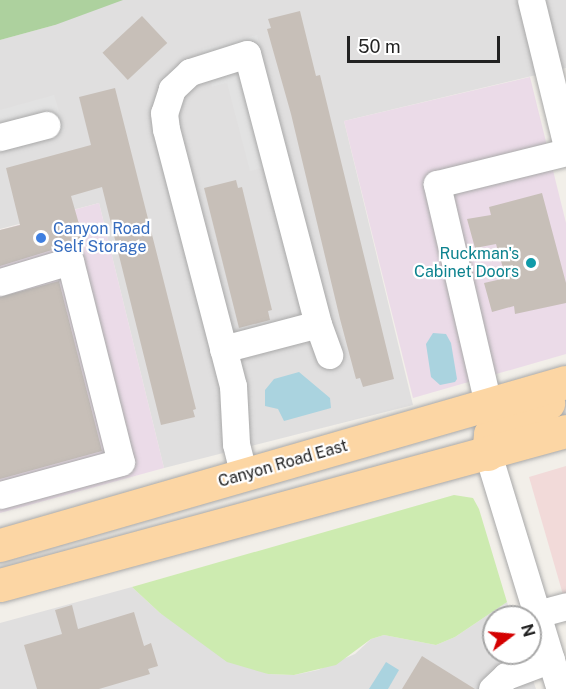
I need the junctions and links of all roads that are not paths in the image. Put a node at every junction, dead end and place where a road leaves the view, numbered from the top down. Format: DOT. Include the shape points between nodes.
graph roads {
  1 [pos="531,0"];
  2 [pos="555,50"];
  3 [pos="46,125"];
  4 [pos="0,137"];
  5 [pos="566,142"];
  6 [pos="566,152"];
  7 [pos="0,282"];
  8 [pos="318,324"];
  9 [pos="223,349"];
  10 [pos="329,355"];
  11 [pos="566,382"];
  12 [pos="566,394"];
  13 [pos="488,404"];
  14 [pos="566,431"];
  15 [pos="488,454"];
  16 [pos="244,475"];
  17 [pos="0,495"];
  18 [pos="0,544"];
  19 [pos="0,585"];
  20 [pos="534,605"];
  21 [pos="566,606"];
  22 [pos="542,613"];
  23 [pos="542,630"];
  24 [pos="551,659"];
  25 [pos="492,689"];
  26 [pos="560,689"];
  1 -- 2 [label="street"];
  2 -- 5 [label="street"];
  3 -- 4 [label="street"];
  6 -- 13 [label="street" via="437,184"];
  7 -- 17 [label="street" via="70,261 121,462"];
  8 -- 9 [label="street"];
  8 -- 9 [label="street" via="247,54 224,60 202,66 180,80 172,89 164,113"];
  8 -- 10 [label="street"];
  9 -- 16 [label="street" via="233,386 236,444"];
  11 -- 13 [label="main road, Canyon Road East"];
  12 -- 15 [label="main road" via="495,430 486,443"];
  13 -- 16 [label="main road, Canyon Road East"];
  14 -- 15 [label="main road"];
  15 -- 19 [label="main road"];
  15 -- 20 [label="street"];
  16 -- 18 [label="main road, Canyon Road East"];
  21 -- 22 [label="street"];
  23 -- 24 [label="street"];
  24 -- 25 [label="street" via="506,676"];
  24 -- 26 [label="street"];
}
